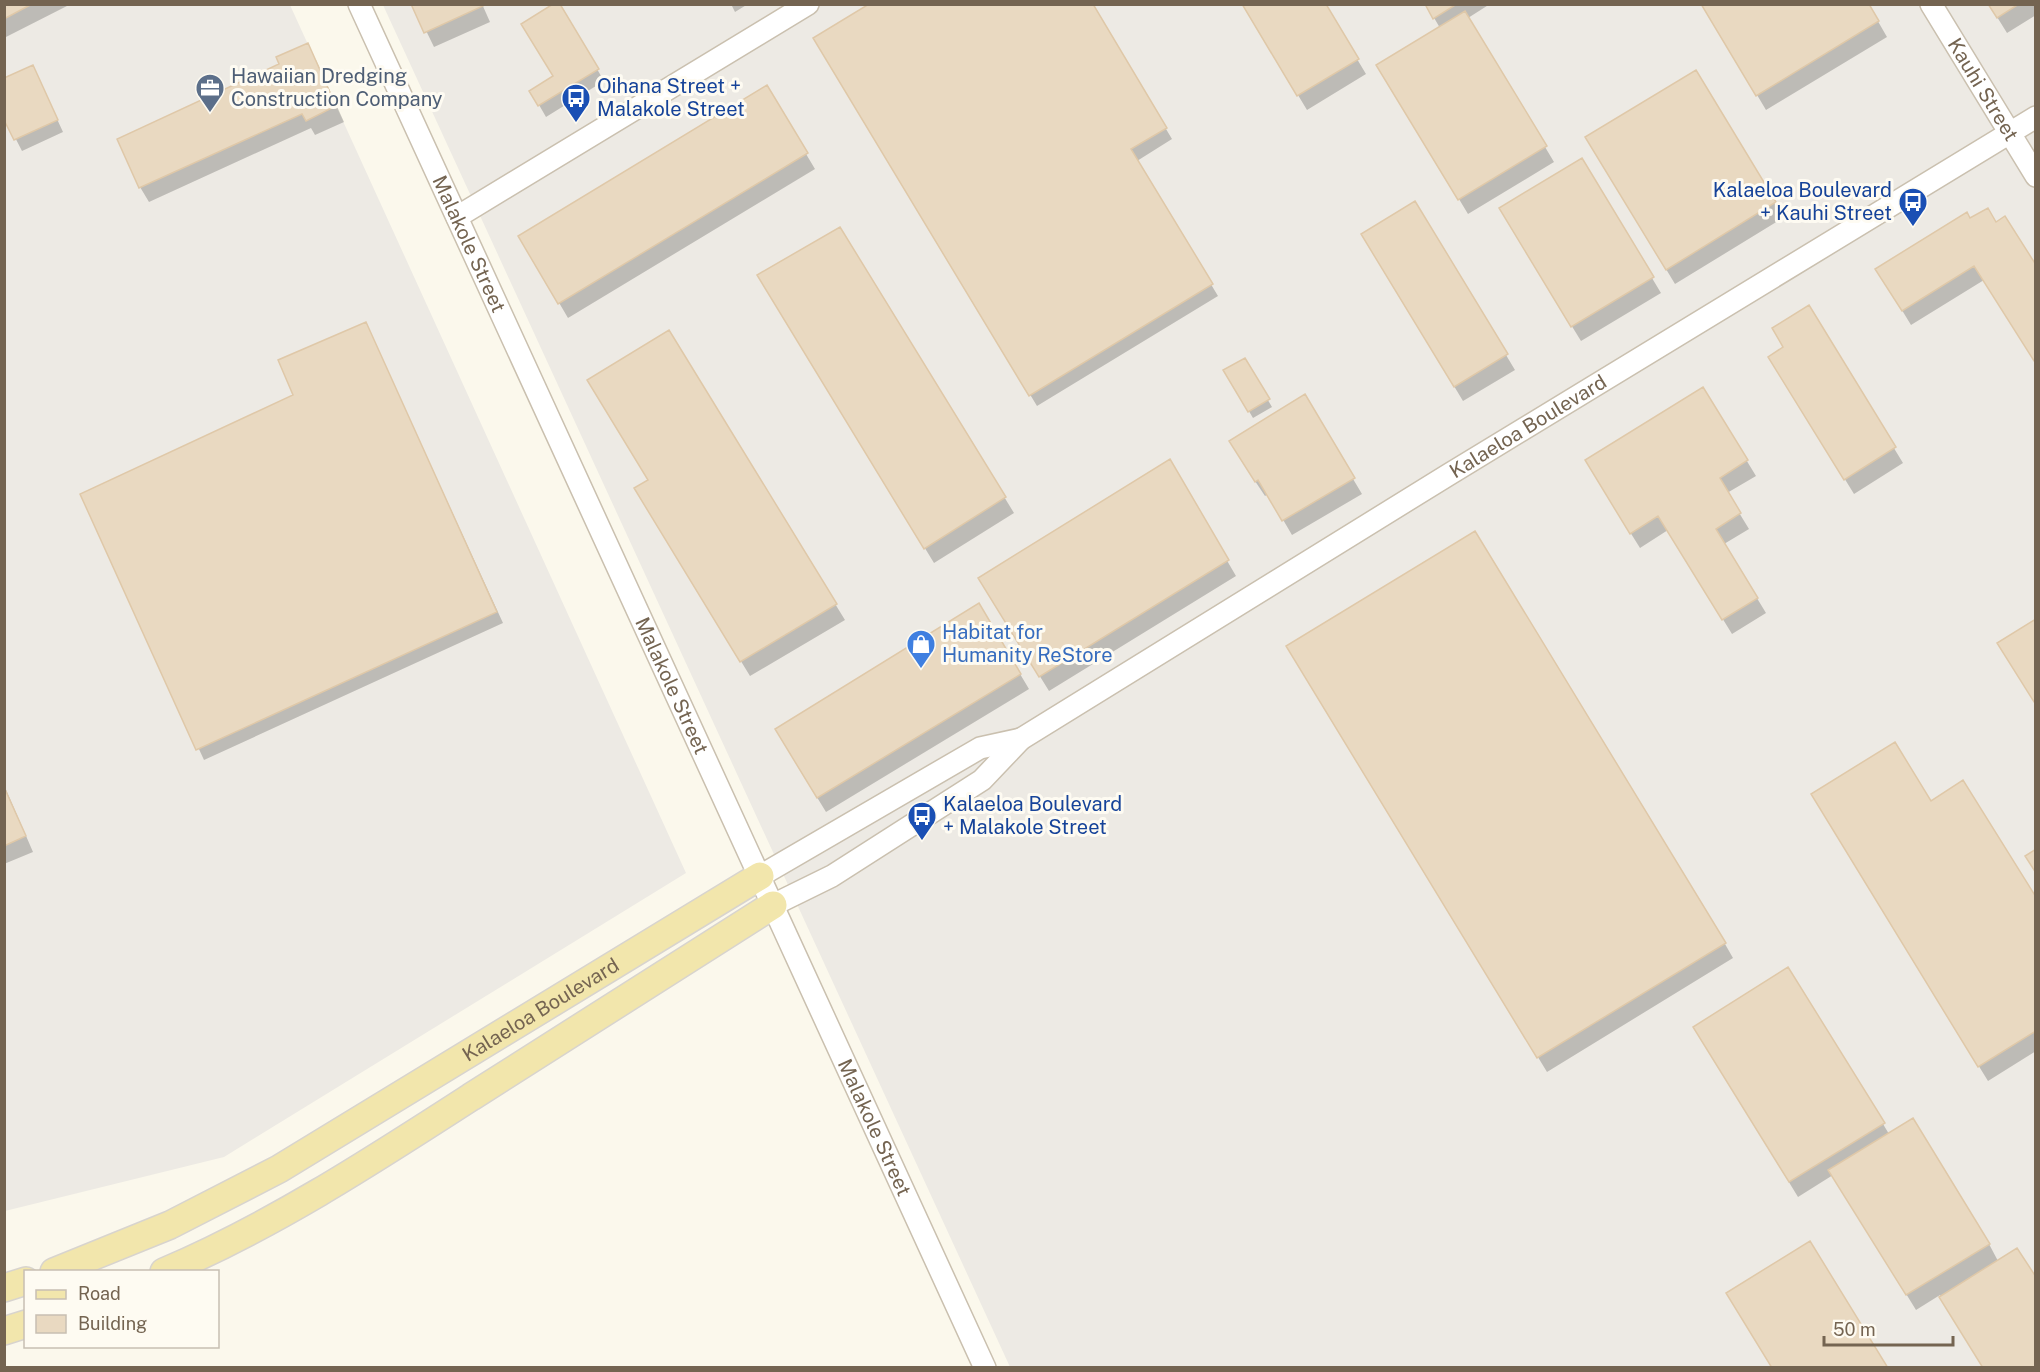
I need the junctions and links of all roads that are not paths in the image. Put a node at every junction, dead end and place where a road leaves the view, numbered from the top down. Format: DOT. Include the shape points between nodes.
graph roads {
  1 [pos="359,4"];
  2 [pos="808,4"];
  3 [pos="1931,4"];
  4 [pos="2036,117"];
  5 [pos="2009,132"];
  6 [pos="2036,176"];
  7 [pos="457,217"];
  8 [pos="1021,739"];
  9 [pos="760,876"];
  10 [pos="773,905"];
  11 [pos="59,1270"];
  12 [pos="168,1270"];
  13 [pos="24,1282"];
  14 [pos="4,1288"];
  15 [pos="24,1325"];
  16 [pos="4,1331"];
  17 [pos="985,1368"];
  1 -- 7 [label="street, Malakole Street"];
  2 -- 7 [label="street"];
  3 -- 5 [label="street, Kauhi Street"];
  4 -- 5 [label="street, Kalaeloa Boulevard"];
  5 -- 6 [label="street, Kauhi Street"];
  5 -- 8 [label="street, Kalaeloa Boulevard"];
  7 -- 9 [label="street, Malakole Street"];
  8 -- 9 [label="street, Kalaeloa Boulevard" via="980,748"];
  8 -- 10 [label="street, Kalaeloa Boulevard" via="982,780 832,876"];
  9 -- 10 [label="street, Malakole Street"];
  9 -- 11 [label="main road, Kalaeloa Boulevard" via="279,1169 170,1225"];
  10 -- 12 [label="main road, Kalaeloa Boulevard" via="391,1149 290,1209"];
  10 -- 17 [label="street, Malakole Street"];
  13 -- 14 [label="main road"];
  15 -- 16 [label="main road"];
}
